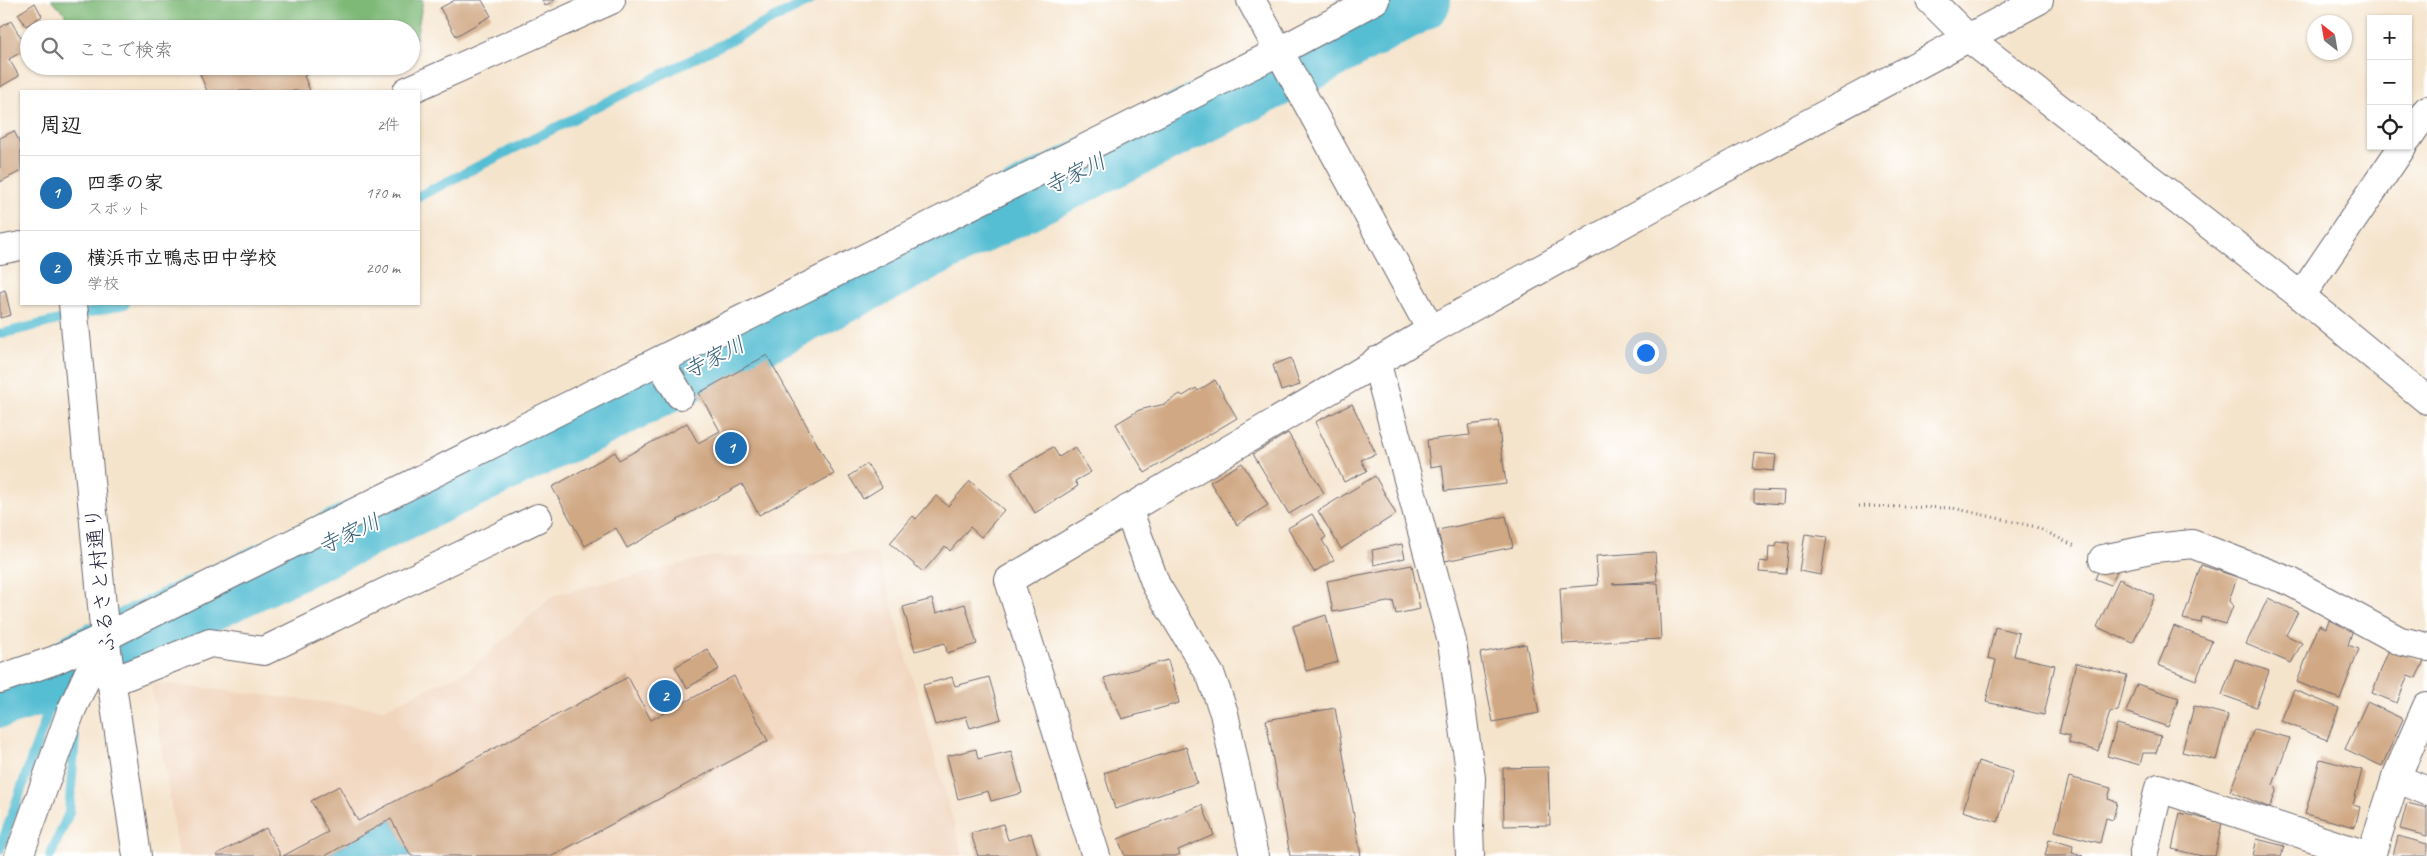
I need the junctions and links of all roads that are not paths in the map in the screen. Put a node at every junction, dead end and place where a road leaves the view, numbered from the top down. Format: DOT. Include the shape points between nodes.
graph roads {
  1 [pos="611,0"];
  2 [pos="1251,0"];
  3 [pos="1375,0"];
  4 [pos="1930,0"];
  5 [pos="2040,0"];
  6 [pos="1967,37"];
  7 [pos="1278,52"];
  8 [pos="409,90"];
  9 [pos="2427,110"];
  10 [pos="2412,132"];
  11 [pos="2400,150"];
  12 [pos="20,246"];
  13 [pos="0,250"];
  14 [pos="2301,296"];
  15 [pos="72,305"];
  16 [pos="1431,330"];
  17 [pos="1376,361"];
  18 [pos="2427,400"];
  19 [pos="1128,509"];
  20 [pos="538,518"];
  21 [pos="2103,559"];
  22 [pos="105,637"];
  23 [pos="2427,647"];
  24 [pos="0,679"];
  25 [pos="111,682"];
  26 [pos="2427,706"];
  27 [pos="2396,778"];
  28 [pos="2427,791"];
  29 [pos="20,856"];
  30 [pos="137,856"];
  31 [pos="1096,856"];
  32 [pos="1254,856"];
  33 [pos="1470,856"];
  34 [pos="2143,856"];
  35 [pos="2371,856"];
  1 -- 8 [label="street"];
  2 -- 7 [label="street"];
  3 -- 7 [label="street"];
  4 -- 6 [label="street"];
  5 -- 6 [label="street"];
  6 -- 14 [label="street"];
  6 -- 16 [label="street"];
  7 -- 16 [label="street"];
  7 -- 22 [label="street" via="670,379"];
  9 -- 10 [label="street"];
  11 -- 14 [label="street"];
  12 -- 13 [label="street"];
  14 -- 18 [label="street"];
  15 -- 22 [label="street, ふるさと村通り"];
  16 -- 17 [label="street"];
  17 -- 19 [label="street"];
  17 -- 33 [label="street" via="1452,642 1471,778"];
  19 -- 31 [label="street" via="1009,580"];
  19 -- 32 [label="street" via="1156,585 1211,676 1224,713"];
  20 -- 25 [label="street" via="264,651 210,644"];
  21 -- 23 [label="street" via="2192,544 2289,581 2400,641"];
  22 -- 24 [label="street" via="55,660"];
  22 -- 25 [label="street, ふるさと村通り"];
  22 -- 29 [label="street" via="71,711"];
  25 -- 30 [label="street, ふるさと村通り"];
  26 -- 27 [label="street"];
  27 -- 28 [label="street"];
  27 -- 35 [label="street"];
  34 -- 35 [label="street" via="2159,788"];
}
